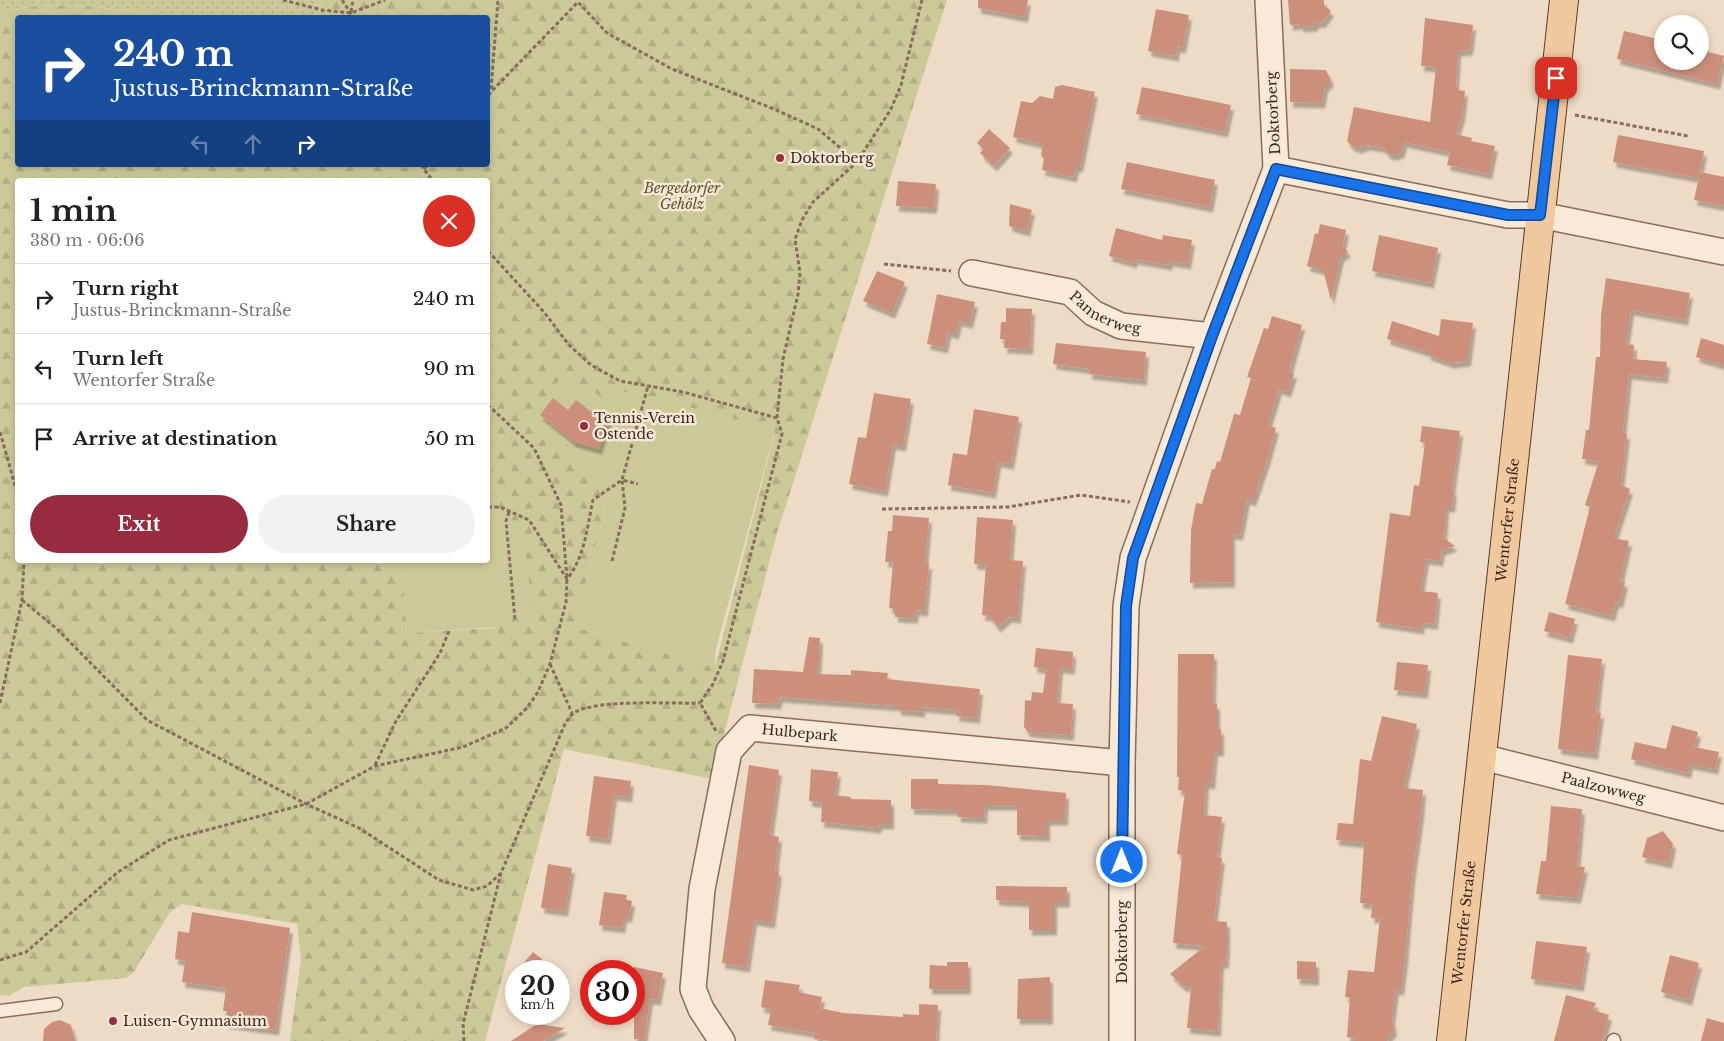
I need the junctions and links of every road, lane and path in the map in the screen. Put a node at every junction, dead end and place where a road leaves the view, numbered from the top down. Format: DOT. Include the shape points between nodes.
graph roads {
  1 [pos="283,0"];
  2 [pos="342,0"];
  3 [pos="353,0"];
  4 [pos="385,0"];
  5 [pos="498,0"];
  6 [pos="922,0"];
  7 [pos="1268,0"];
  8 [pos="1564,0"];
  9 [pos="578,1"];
  10 [pos="351,13"];
  11 [pos="491,90"];
  12 [pos="1552,111"];
  13 [pos="1688,136"];
  14 [pos="857,162"];
  15 [pos="423,167"];
  16 [pos="1276,169"];
  17 [pos="431,178"];
  18 [pos="1540,215"];
  19 [pos="1724,252"];
  20 [pos="490,253"];
  21 [pos="884,264"];
  22 [pos="972,273"];
  23 [pos="1212,336"];
  24 [pos="648,386"];
  25 [pos="490,407"];
  26 [pos="777,418"];
  27 [pos="0,432"];
  28 [pos="622,480"];
  29 [pos="638,484"];
  30 [pos="15,485"];
  31 [pos="1152,505"];
  32 [pos="490,507"];
  33 [pos="882,508"];
  34 [pos="509,512"];
  35 [pos="612,561"];
  36 [pos="24,563"];
  37 [pos="567,579"];
  38 [pos="22,600"];
  39 [pos="515,620"];
  40 [pos="449,631"];
  41 [pos="550,664"];
  42 [pos="0,703"];
  43 [pos="700,704"];
  44 [pos="572,713"];
  45 [pos="729,751"];
  46 [pos="1482,758"];
  47 [pos="1122,763"];
  48 [pos="375,766"];
  49 [pos="306,804"];
  50 [pos="1724,818"];
  51 [pos="501,873"];
  52 [pos="0,960"];
  53 [pos="56,1004"];
  54 [pos="0,1011"];
  55 [pos="464,1041"];
  56 [pos="722,1041"];
  57 [pos="1122,1041"];
  58 [pos="1451,1041"];
  1 -- 10 [label="path"];
  2 -- 10 [label="path"];
  3 -- 10 [label="path"];
  4 -- 10 [label="path"];
  5 -- 11 [label="path"];
  6 -- 14 [label="path" via="898,93"];
  7 -- 16 [label="street, Doktorberg"];
  8 -- 12 [label="main road, Wentorfer Straße"];
  9 -- 11 [label="path"];
  9 -- 14 [label="path" via="607,33 672,69 818,130"];
  12 -- 13 [label="path"];
  12 -- 18 [label="main road, Wentorfer Straße"];
  14 -- 26 [label="path" via="813,202 795,239 800,273 798,294 783,359"];
  15 -- 17 [label="path"];
  16 -- 18 [label="street" via="1508,215"];
  16 -- 23 [label="street, Doktorberg"];
  18 -- 19 [label="street"];
  18 -- 46 [label="main road, Wentorfer Straße"];
  20 -- 24 [label="path" via="544,312 569,346 620,381"];
  21 -- 22 [label="path"];
  22 -- 23 [label="street, Pannerweg" via="1070,292 1093,313 1121,326"];
  23 -- 31 [label="street, Doktorberg"];
  24 -- 26 [label="path" via="683,392"];
  24 -- 28 [label="path"];
  25 -- 37 [label="path" via="534,448 561,505"];
  26 -- 43 [label="path" via="782,434 723,661"];
  27 -- 30 [label="path"];
  28 -- 29 [label="path"];
  28 -- 35 [label="path" via="625,508"];
  28 -- 37 [label="path" via="593,500 581,554"];
  31 -- 33 [label="path" via="1081,495 1008,507"];
  31 -- 47 [label="street, Doktorberg" via="1133,558 1126,606"];
  32 -- 34 [label="path" via="500,507"];
  34 -- 37 [label="path" via="529,520"];
  34 -- 39 [label="path" via="506,521"];
  36 -- 38 [label="path"];
  37 -- 41 [label="path" via="566,602"];
  38 -- 42 [label="path"];
  38 -- 49 [label="path" via="57,629 147,720"];
  40 -- 48 [label="path" via="440,653 396,721"];
  41 -- 44 [label="path"];
  41 -- 48 [label="path" via="538,692 506,728 463,747"];
  43 -- 44 [label="path" via="616,705 585,708"];
  43 -- 45 [label="path"];
  44 -- 51 [label="path"];
  45 -- 47 [label="street, Hulbepark" via="750,728"];
  45 -- 56 [label="street" via="702,889 693,989 701,1010"];
  46 -- 50 [label="street, Paalzowweg"];
  46 -- 58 [label="main road, Wentorfer Straße"];
  47 -- 57 [label="street, Doktorberg"];
  48 -- 49 [label="path"];
  49 -- 51 [label="path" via="359,828 445,883 473,890 487,886"];
  49 -- 52 [label="path" via="169,840 118,872 26,952"];
  51 -- 55 [label="path" via="462,1024"];
  53 -- 54 [label="lane"];
}
